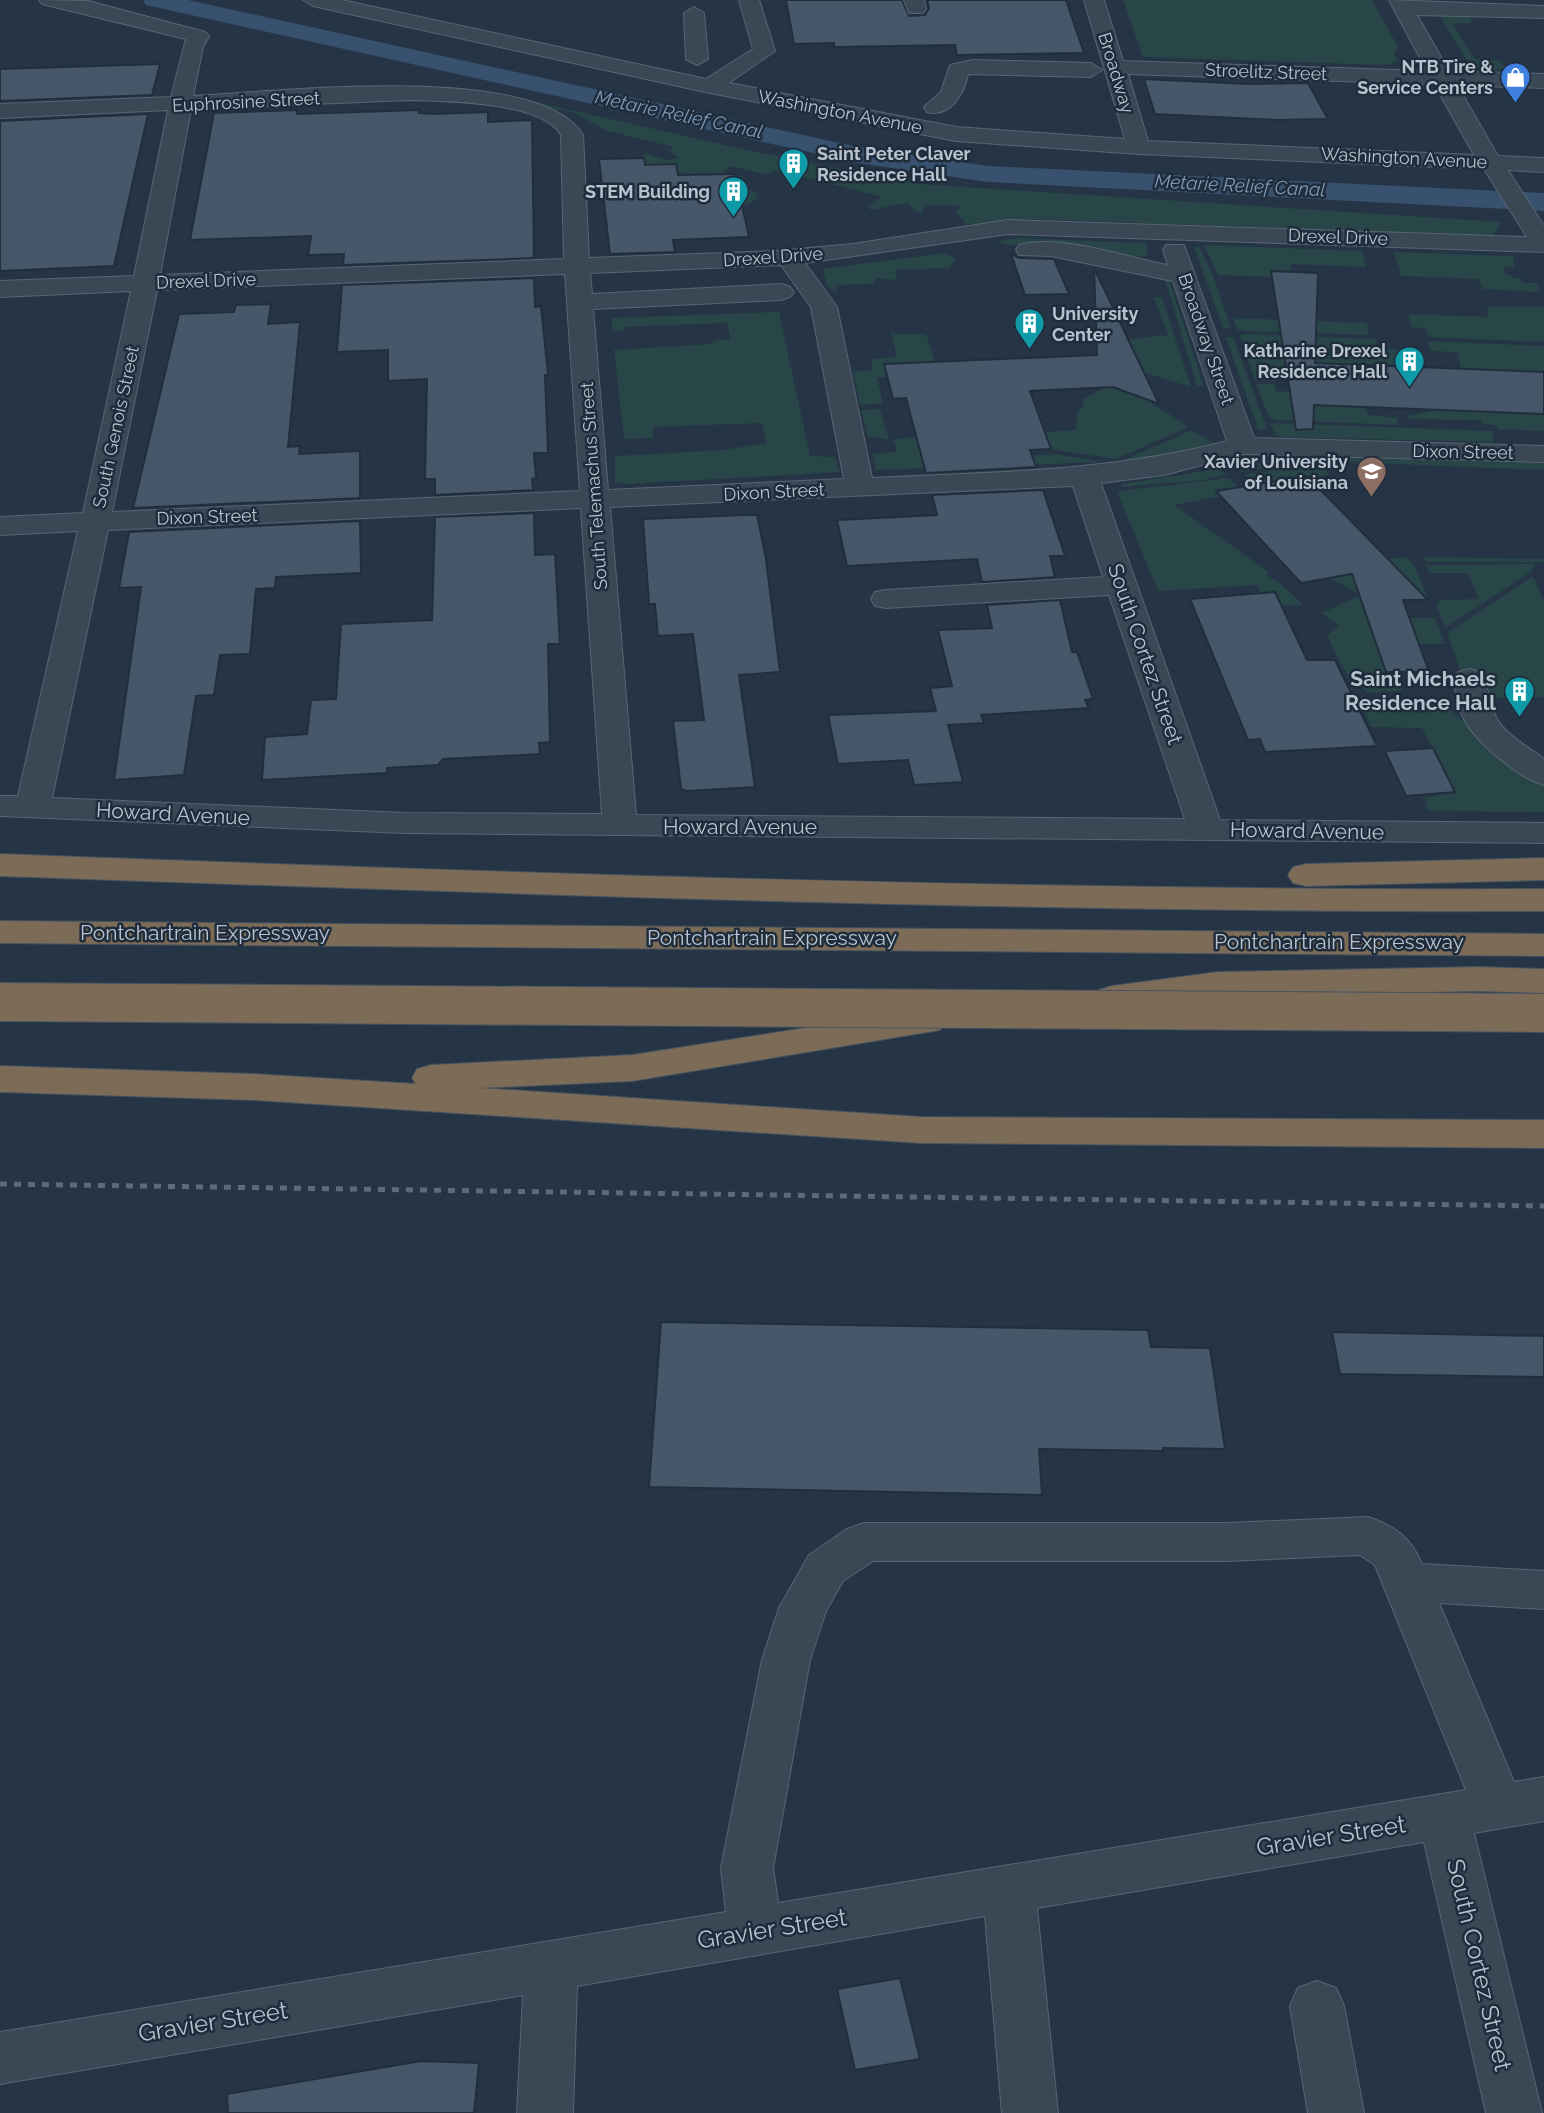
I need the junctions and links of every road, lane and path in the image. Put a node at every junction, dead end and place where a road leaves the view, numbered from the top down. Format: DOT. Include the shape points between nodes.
graph roads {
  1 [pos="49,0"];
  2 [pos="313,0"];
  3 [pos="410,0"];
  4 [pos="749,0"];
  5 [pos="1094,0"];
  6 [pos="352,3"];
  7 [pos="1401,4"];
  8 [pos="1544,12"];
  9 [pos="694,13"];
  10 [pos="520,22"];
  11 [pos="670,53"];
  12 [pos="697,59"];
  13 [pos="739,67"];
  14 [pos="1115,67"];
  15 [pos="1091,69"];
  16 [pos="765,73"];
  17 [pos="1444,78"];
  18 [pos="1544,81"];
  19 [pos="710,86"];
  20 [pos="909,102"];
  21 [pos="181,105"];
  22 [pos="935,107"];
  23 [pos="959,110"];
  24 [pos="0,111"];
  25 [pos="1104,120"];
  26 [pos="1131,121"];
  27 [pos="1158,123"];
  28 [pos="1426,138"];
  29 [pos="1477,141"];
  30 [pos="1544,144"];
  31 [pos="1139,146"];
  32 [pos="571,147"];
  33 [pos="1544,165"];
  34 [pos="1497,171"];
  35 [pos="1169,231"];
  36 [pos="956,233"];
  37 [pos="1544,245"];
  38 [pos="788,257"];
  39 [pos="576,268"];
  40 [pos="1184,275"];
  41 [pos="146,283"];
  42 [pos="0,289"];
  43 [pos="781,292"];
  44 [pos="579,302"];
  45 [pos="1243,446"];
  46 [pos="1544,454"];
  47 [pos="1084,477"];
  48 [pos="860,488"];
  49 [pos="595,500"];
  50 [pos="96,522"];
  51 [pos="0,526"];
  52 [pos="1121,585"];
  53 [pos="886,599"];
  54 [pos="1469,679"];
  55 [pos="1544,775"];
  56 [pos="16,806"];
  57 [pos="620,826"];
  58 [pos="1206,830"];
  59 [pos="1544,833"];
  60 [pos="0,865"];
  61 [pos="1544,869"];
  62 [pos="1004,894"];
  63 [pos="1544,900"];
  64 [pos="0,932"];
  65 [pos="1544,945"];
  66 [pos="1544,981"];
  67 [pos="0,1002"];
  68 [pos="1544,1013"];
  69 [pos="0,1079"];
  70 [pos="254,1087"];
  71 [pos="1544,1134"];
  72 [pos="1406,1582"];
  73 [pos="1544,1590"];
  74 [pos="1521,1803"];
  75 [pos="1444,1817"];
  76 [pos="1009,1890"];
  77 [pos="755,1932"];
  78 [pos="551,1966"];
  79 [pos="1317,2006"];
  80 [pos="0,2057"];
  81 [pos="545,2113"];
  82 [pos="1030,2113"];
  83 [pos="1336,2113"];
  84 [pos="1514,2113"];
  1 -- 21 [label="street, South Genois Street" via="198,36"];
  2 -- 6 [label="street, Washington Avenue"];
  3 -- 10 [label="street"];
  4 -- 13 [label="street" via="764,51"];
  5 -- 14 [label="street, Broadway"];
  6 -- 19 [label="street, Washington Avenue"];
  7 -- 8 [label="street"];
  7 -- 17 [label="street"];
  9 -- 12 [label="street"];
  11 -- 12 [label="street, Washington Avenue"];
  12 -- 13 [label="street, Washington Avenue"];
  13 -- 16 [label="street, Washington Avenue"];
  13 -- 19 [label="street"];
  14 -- 17 [label="street, Stroelitz Street"];
  14 -- 26 [label="street, Broadway"];
  15 -- 22 [label="street" via="958,70 956,89"];
  17 -- 18 [label="street, Stroelitz Street"];
  17 -- 29 [label="street"];
  19 -- 31 [label="street, Washington Avenue" via="956,134"];
  20 -- 22 [label="street, Washington Avenue"];
  21 -- 24 [label="street, Euphrosine Street"];
  21 -- 32 [label="street, Euphrosine Street" via="408,93 491,97 538,109 566,125 572,135"];
  21 -- 41 [label="street, South Genois Street"];
  22 -- 23 [label="street, Washington Avenue"];
  25 -- 26 [label="street"];
  26 -- 27 [label="street"];
  26 -- 31 [label="street, Broadway"];
  28 -- 29 [label="street, Washington Avenue"];
  29 -- 30 [label="street, Washington Avenue"];
  29 -- 34 [label="street"];
  31 -- 34 [label="street, Washington Avenue"];
  32 -- 39 [label="street, South Telemachus Street"];
  33 -- 34 [label="street, Washington Avenue"];
  34 -- 37 [label="street"];
  35 -- 36 [label="street, Drexel Drive" via="1008,227"];
  35 -- 37 [label="street, Drexel Drive"];
  35 -- 40 [label="street, Broadway Street"];
  36 -- 38 [label="street, Drexel Drive"];
  36 -- 40 [label="street" via="982,253 1051,249"];
  38 -- 39 [label="street, Drexel Drive"];
  38 -- 48 [label="street" via="824,307"];
  39 -- 41 [label="street, Drexel Drive"];
  39 -- 44 [label="street, South Telemachus Street"];
  40 -- 45 [label="street, Broadway Street"];
  41 -- 42 [label="street, Drexel Drive"];
  41 -- 50 [label="street, South Genois Street"];
  43 -- 44 [label="street"];
  44 -- 49 [label="street, South Telemachus Street"];
  45 -- 46 [label="street, Dixon Street"];
  45 -- 47 [label="street, Dixon Street" via="1191,461"];
  47 -- 48 [label="street, Dixon Street"];
  47 -- 52 [label="street, South Cortez Street"];
  48 -- 49 [label="street, Dixon Street"];
  49 -- 50 [label="street, Dixon Street"];
  49 -- 57 [label="street, South Telemachus Street"];
  50 -- 51 [label="street, Dixon Street"];
  50 -- 56 [label="street, South Genois Street"];
  52 -- 53 [label="street"];
  52 -- 58 [label="street, South Cortez Street"];
  54 -- 55 [label="street" via="1480,719 1510,750"];
  56 -- 57 [label="street, Howard Avenue" via="391,822"];
  57 -- 58 [label="street, Howard Avenue"];
  58 -- 59 [label="street, Howard Avenue"];
  60 -- 62 [label="highway" via="618,887"];
  61 -- 62 [label="highway" via="1198,877"];
  62 -- 63 [label="highway" via="1234,901"];
  64 -- 65 [label="highway, Pontchartrain Expressway"];
  66 -- 70 [label="highway" via="1218,984 851,1031 632,1068"];
  67 -- 68 [label="highway, bridge"];
  69 -- 70 [label="highway"];
  70 -- 71 [label="highway" via="921,1130"];
  72 -- 73 [label="street"];
  72 -- 74 [label="street"];
  72 -- 77 [label="street" via="1394,1553 1368,1536 1227,1542 864,1542 826,1568 803,1608 786,1660 747,1868"];
  74 -- 75 [label="street, Gravier Street"];
  75 -- 76 [label="street, Gravier Street"];
  75 -- 84 [label="street, South Cortez Street"];
  76 -- 77 [label="street, Gravier Street"];
  76 -- 82 [label="street"];
  77 -- 78 [label="street, Gravier Street"];
  78 -- 80 [label="street, Gravier Street"];
  78 -- 81 [label="street"];
  79 -- 83 [label="street"];
}
